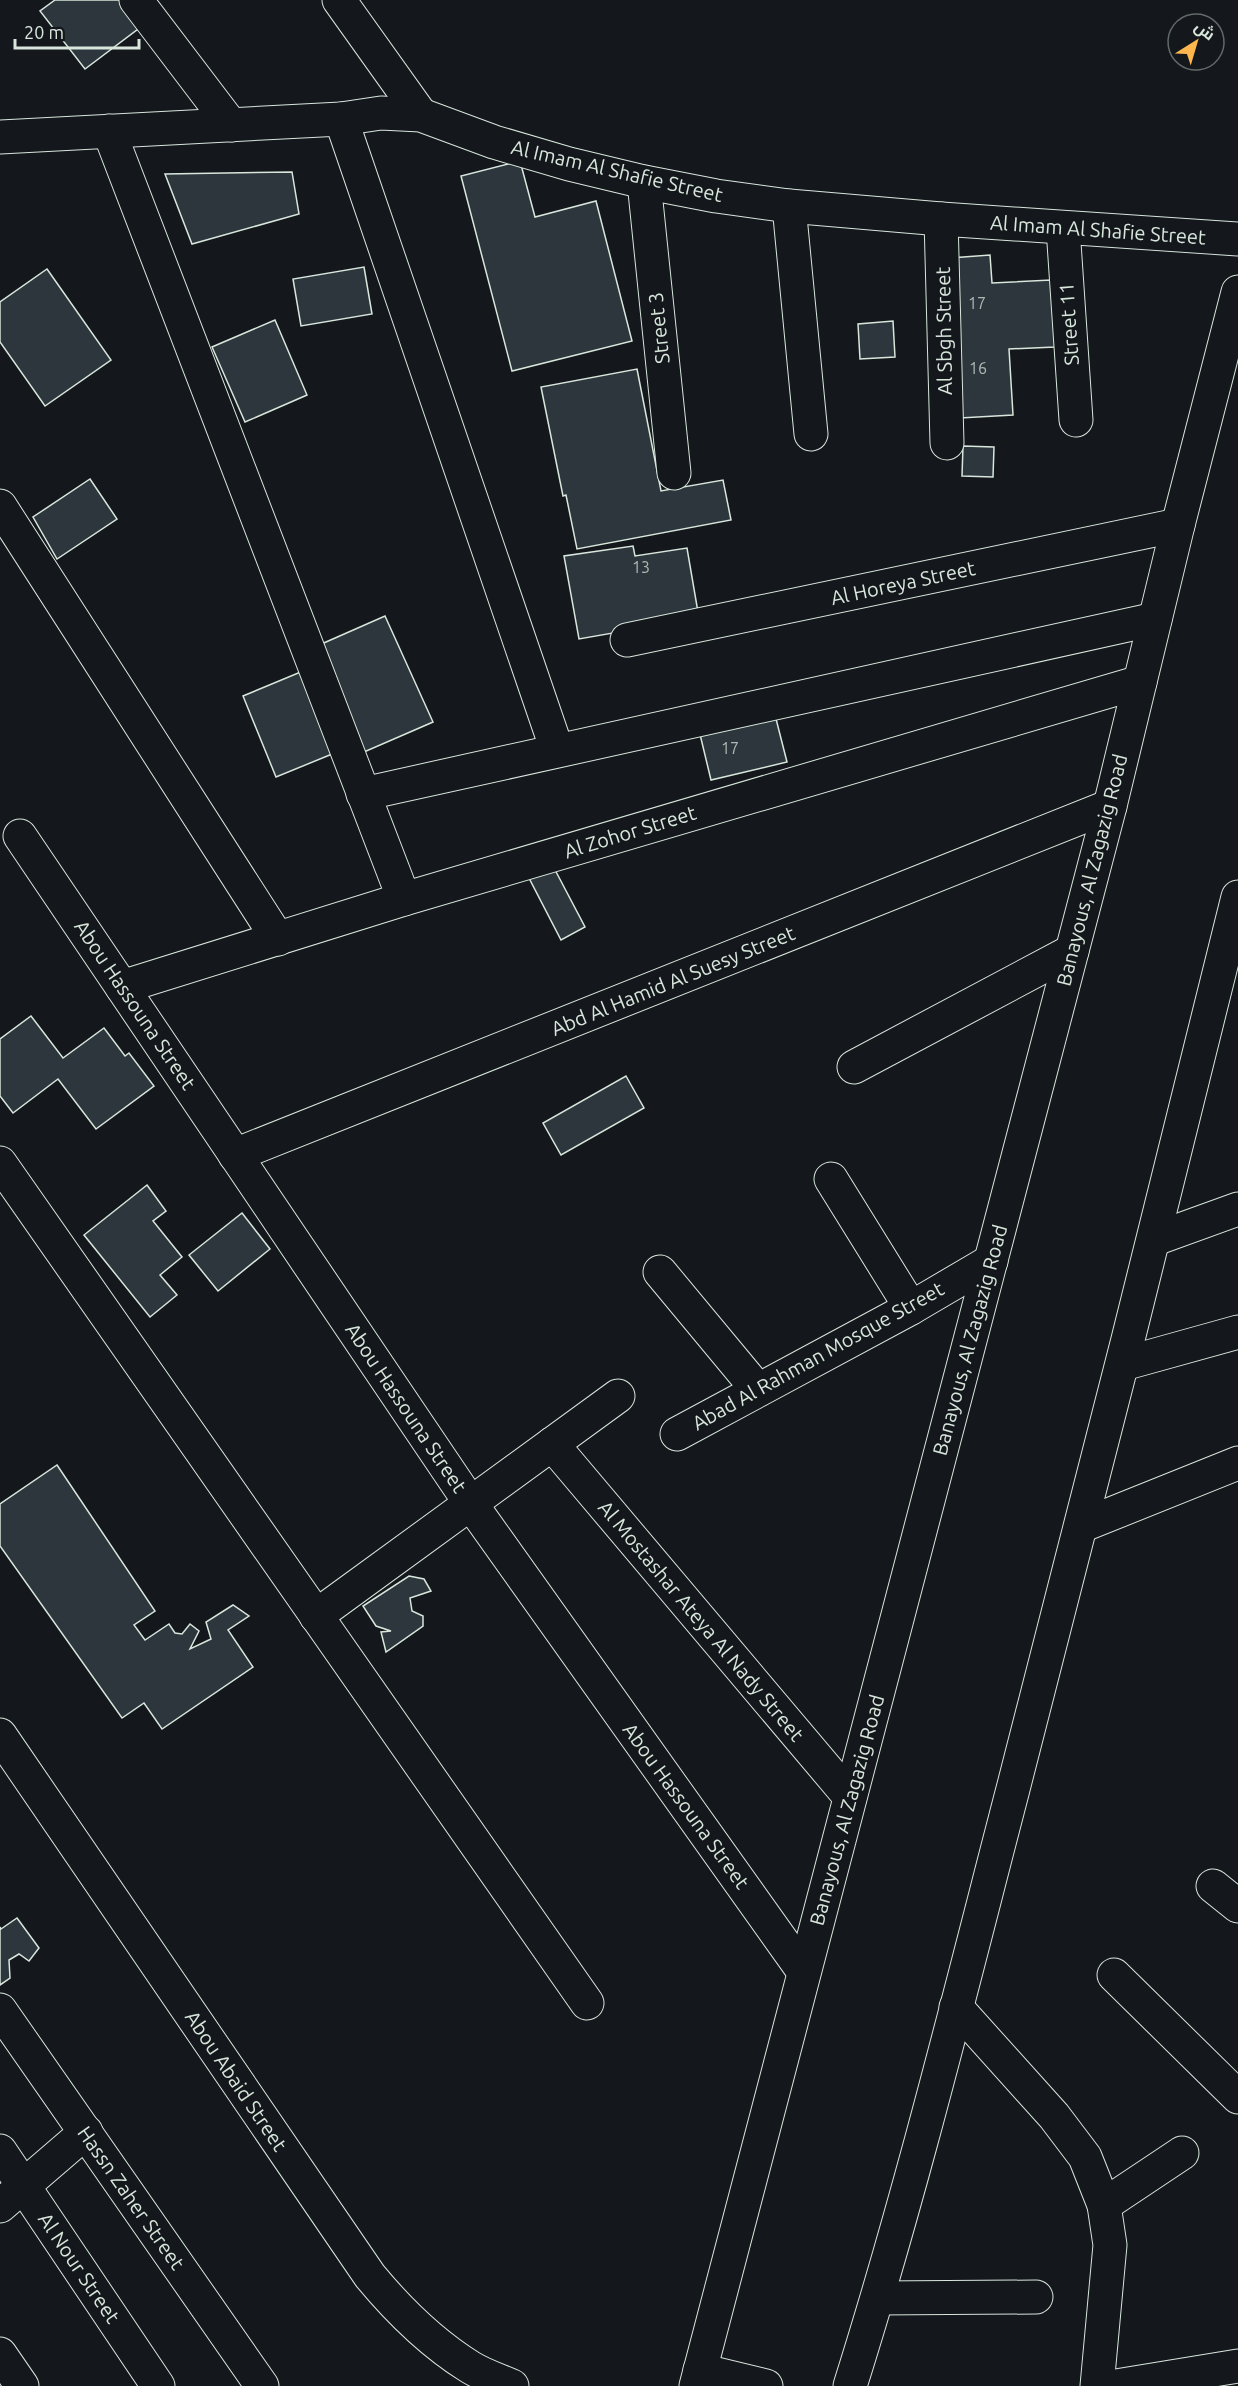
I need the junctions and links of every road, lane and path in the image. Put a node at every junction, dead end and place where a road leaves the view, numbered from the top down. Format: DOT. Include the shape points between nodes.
graph roads {
  1 [pos="136,0"];
  2 [pos="339,0"];
  3 [pos="421,115"];
  4 [pos="341,118"];
  5 [pos="231,125"];
  6 [pos="109,131"];
  7 [pos="0,137"];
  8 [pos="644,182"];
  9 [pos="789,206"];
  10 [pos="941,219"];
  11 [pos="1063,228"];
  12 [pos="1238,239"];
  13 [pos="1238,292"];
  14 [pos="1076,420"];
  15 [pos="811,434"];
  16 [pos="947,443"];
  17 [pos="674,473"];
  18 [pos="0,506"];
  19 [pos="1178,525"];
  20 [pos="1155,619"];
  21 [pos="627,640"];
  22 [pos="1140,682"];
  23 [pos="557,750"];
  24 [pos="363,794"];
  25 [pos="1110,806"];
  26 [pos="20,836"];
  27 [pos="1238,897"];
  28 [pos="405,899"];
  29 [pos="278,939"];
  30 [pos="1072,951"];
  31 [pos="122,987"];
  32 [pos="854,1067"];
  33 [pos="236,1155"];
  34 [pos="0,1163"];
  35 [pos="831,1179"];
  36 [pos="1238,1209"];
  37 [pos="1155,1239"];
  38 [pos="991,1261"];
  39 [pos="660,1272"];
  40 [pos="911,1308"];
  41 [pos="1238,1332"];
  42 [pos="1123,1364"];
  43 [pos="758,1390"];
  44 [pos="618,1396"];
  45 [pos="677,1434"];
  46 [pos="552,1444"];
  47 [pos="1238,1463"];
  48 [pos="471,1504"];
  49 [pos="1081,1526"];
  50 [pos="316,1616"];
  51 [pos="0,1735"];
  52 [pos="850,1797"];
  53 [pos="1213,1886"];
  54 [pos="1238,1906"];
  55 [pos="804,1972"];
  56 [pos="1114,1975"];
  57 [pos="586,2003"];
  58 [pos="956,2007"];
  59 [pos="0,2010"];
  60 [pos="1238,2097"];
  61 [pos="86,2132"];
  62 [pos="0,2151"];
  63 [pos="1182,2153"];
  64 [pos="12,2196"];
  65 [pos="1104,2205"];
  66 [pos="1036,2297"];
  67 [pos="878,2298"];
  68 [pos="0,2354"];
  69 [pos="1238,2366"];
  70 [pos="698,2378"];
  71 [pos="22,2386"];
  72 [pos="158,2386"];
  73 [pos="262,2386"];
  74 [pos="512,2386"];
  75 [pos="766,2386"];
  76 [pos="850,2386"];
  77 [pos="1097,2386"];
  78 [pos="1116,2386"];
  1 -- 5 [label="street"];
  2 -- 3 [label="street"];
  3 -- 4 [label="street, Al Imam Al Shafie Street" via="381,113"];
  3 -- 8 [label="street, Al Imam Al Shafie Street" via="494,142"];
  4 -- 5 [label="street, Al Imam Al Shafie Street"];
  4 -- 23 [label="street"];
  5 -- 6 [label="street, Al Imam Al Shafie Street"];
  6 -- 7 [label="street, Al Imam Al Shafie Street"];
  6 -- 24 [label="street"];
  8 -- 9 [label="street, Al Imam Al Shafie Street"];
  8 -- 17 [label="street, Street 3"];
  9 -- 10 [label="street, Al Imam Al Shafie Street"];
  9 -- 15 [label="street"];
  10 -- 11 [label="street, Al Imam Al Shafie Street"];
  10 -- 16 [label="street, Al Sbgh Street"];
  11 -- 12 [label="street, Al Imam Al Shafie Street"];
  11 -- 14 [label="street, Street 11"];
  13 -- 19 [label="street, Banayous, Al Zagazig Road"];
  18 -- 29 [label="street"];
  19 -- 20 [label="street, Banayous, Al Zagazig Road"];
  19 -- 21 [label="street, Al Horeya Street"];
  20 -- 22 [label="street, Banayous, Al Zagazig Road"];
  20 -- 23 [label="street"];
  22 -- 25 [label="street, Banayous, Al Zagazig Road"];
  22 -- 28 [label="street, Al Zohor Street"];
  23 -- 24 [label="street"];
  24 -- 28 [label="street"];
  25 -- 30 [label="street, Banayous, Al Zagazig Road"];
  25 -- 33 [label="street, Abd Al Hamid Al Suesy Street"];
  26 -- 31 [label="street, Abou Hassouna Street"];
  27 -- 37 [label="street"];
  28 -- 29 [label="street, Al Zohor Street"];
  29 -- 31 [label="street, Al Zohor Street"];
  30 -- 32 [label="street"];
  30 -- 38 [label="street, Banayous, Al Zagazig Road"];
  31 -- 33 [label="street, Abou Hassouna Street"];
  33 -- 48 [label="street, Abou Hassouna Street"];
  34 -- 50 [label="street"];
  35 -- 40 [label="street"];
  36 -- 37 [label="street"];
  37 -- 42 [label="street"];
  38 -- 40 [label="street, Abad Al Rahman Mosque Street"];
  38 -- 52 [label="street, Banayous, Al Zagazig Road"];
  39 -- 43 [label="street"];
  40 -- 43 [label="street, Abad Al Rahman Mosque Street"];
  41 -- 42 [label="street"];
  42 -- 49 [label="street"];
  43 -- 45 [label="street, Abad Al Rahman Mosque Street"];
  44 -- 46 [label="street"];
  46 -- 48 [label="street"];
  46 -- 52 [label="street, Al Mostashar Ateya Al Nady Street"];
  47 -- 49 [label="street"];
  48 -- 50 [label="street"];
  48 -- 55 [label="street, Abou Hassouna Street"];
  49 -- 58 [label="street"];
  50 -- 57 [label="street"];
  51 -- 74 [label="street, Abou Abaid Street" via="370,2276 399,2311 433,2342 472,2368"];
  52 -- 55 [label="street, Banayous, Al Zagazig Road"];
  53 -- 54 [label="street"];
  55 -- 70 [label="street, Banayous, Al Zagazig Road"];
  56 -- 60 [label="street"];
  58 -- 65 [label="street" via="1054,2116 1085,2157"];
  58 -- 67 [label="street"];
  59 -- 61 [label="street, Hassn Zaher Street"];
  61 -- 64 [label="street"];
  61 -- 73 [label="street, Hassn Zaher Street"];
  62 -- 64 [label="street, Al Nour Street"];
  63 -- 65 [label="street"];
  64 -- 72 [label="street, Al Nour Street"];
  65 -- 77 [label="street" via="1110,2245"];
  66 -- 67 [label="street"];
  67 -- 76 [label="street"];
  68 -- 71 [label="street"];
  69 -- 78 [label="street"];
  70 -- 75 [label="street"];
}
